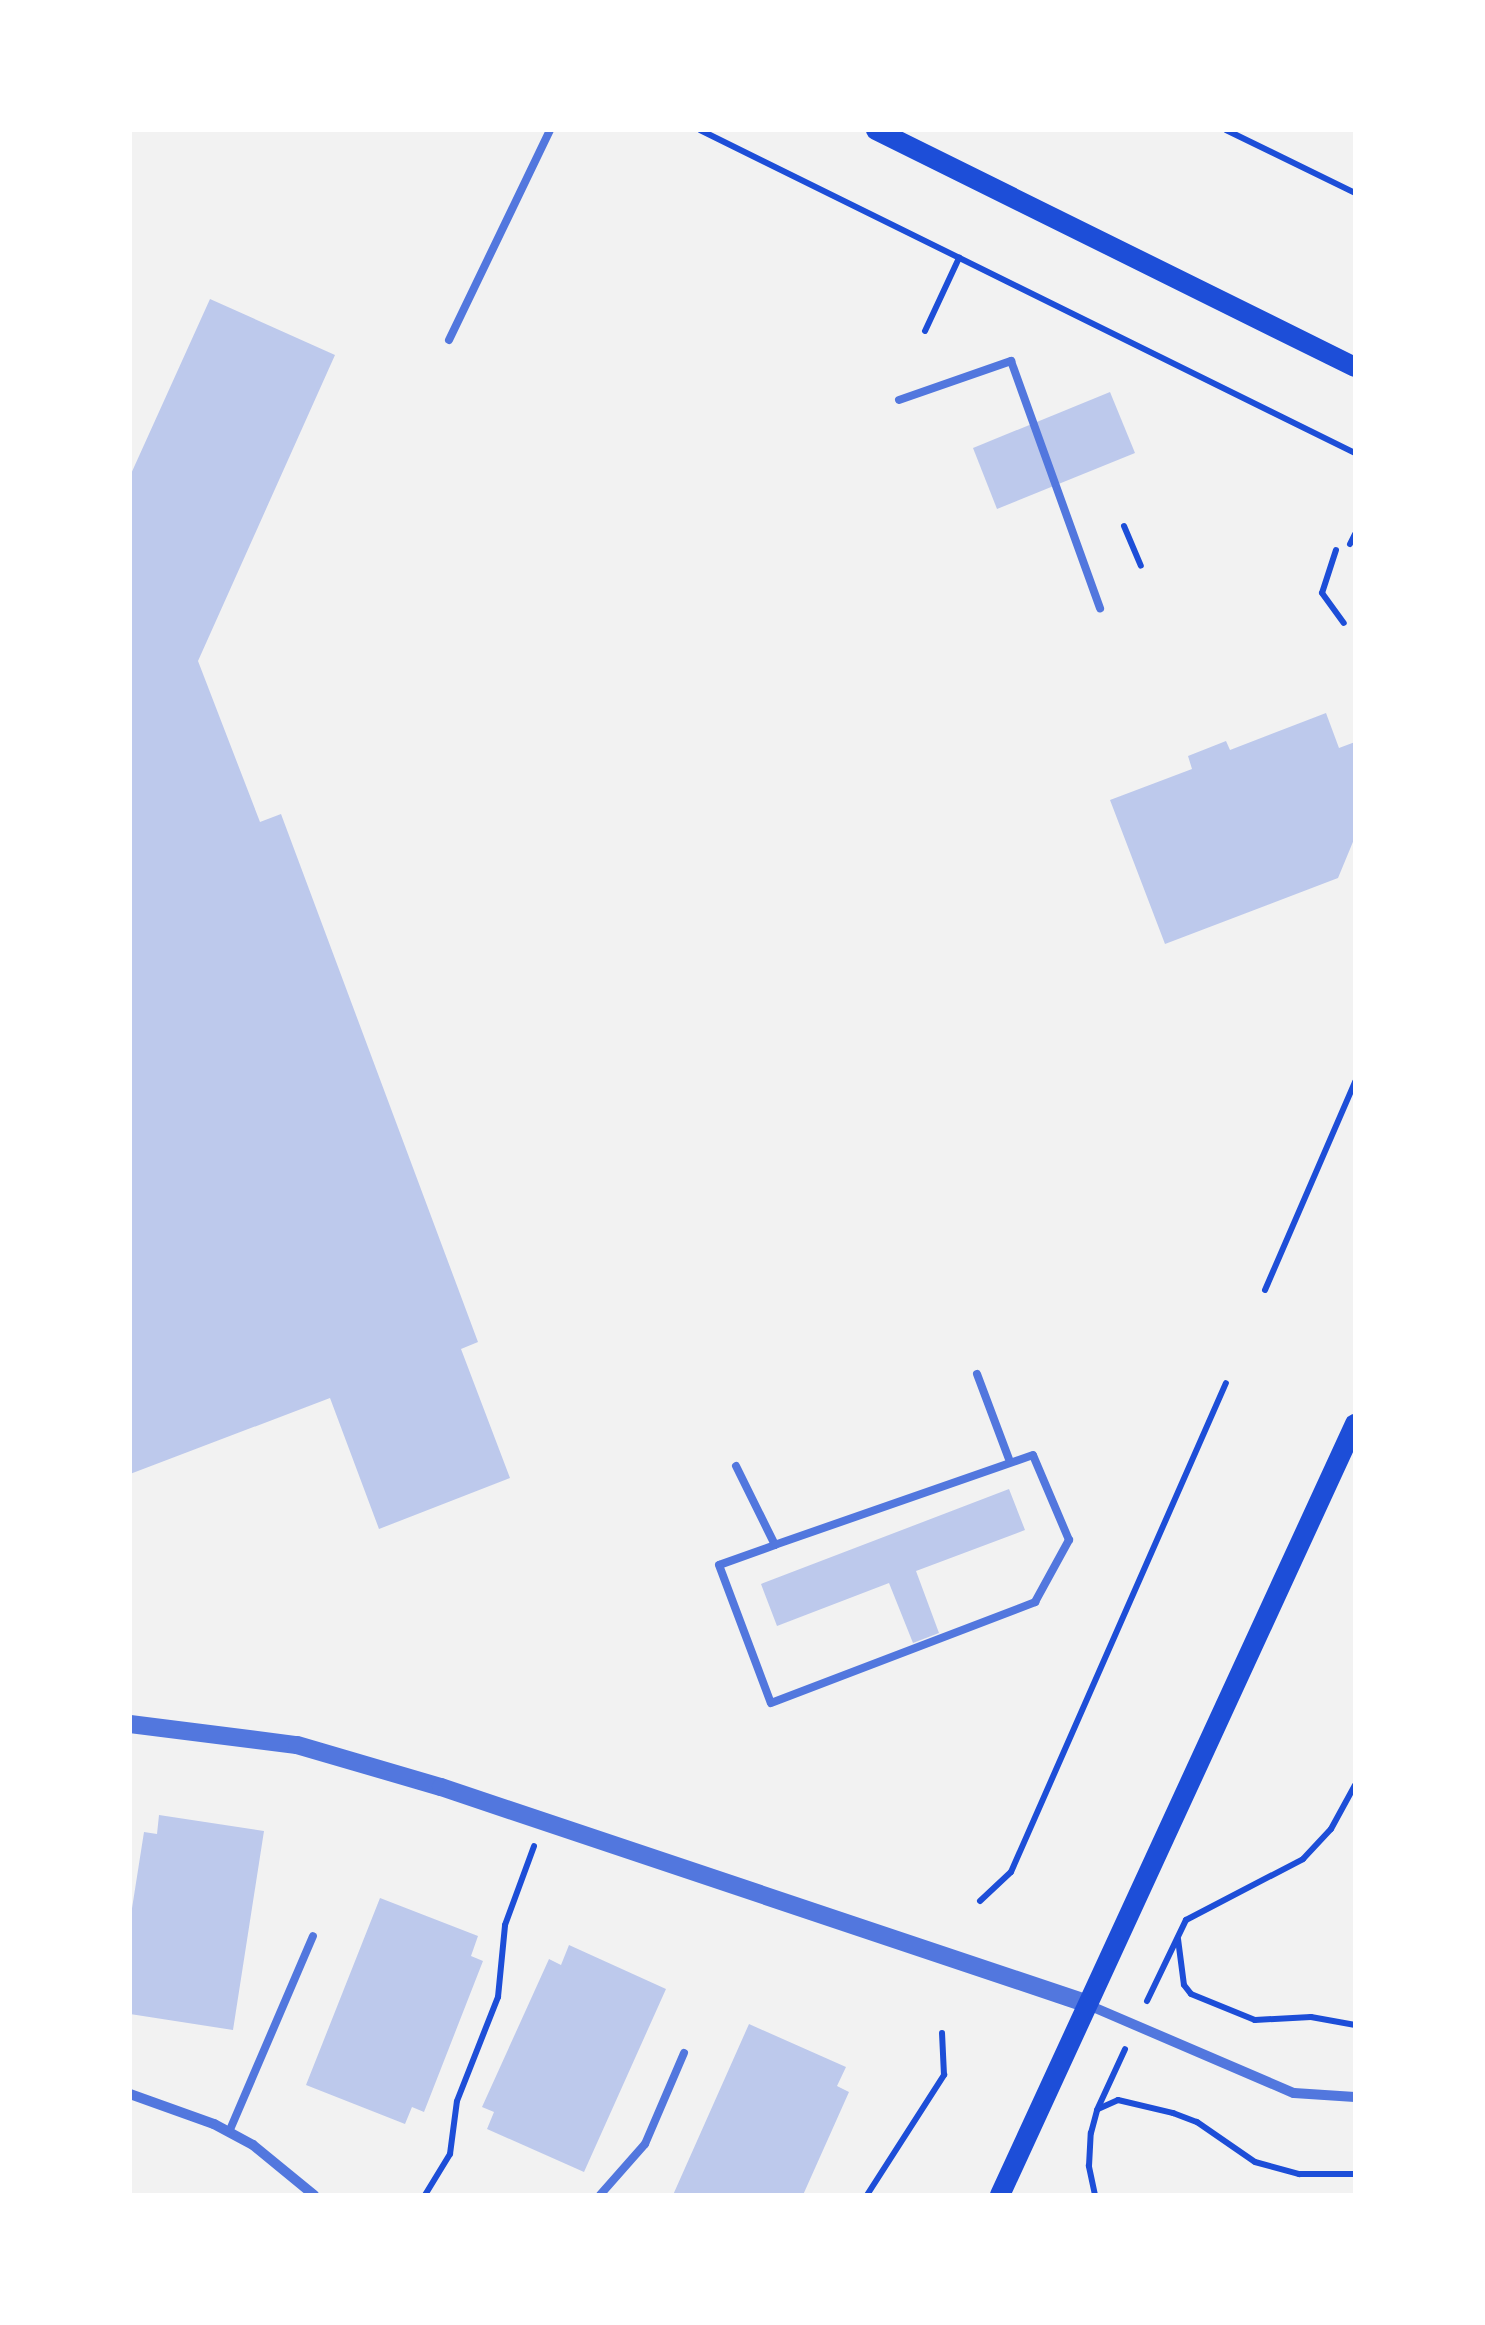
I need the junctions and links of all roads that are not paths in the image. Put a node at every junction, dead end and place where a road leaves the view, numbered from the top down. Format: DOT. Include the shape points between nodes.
graph roads {
  1 [pos="550,130"];
  2 [pos="876,130"];
  3 [pos="449,340"];
  4 [pos="1355,368"];
  5 [pos="899,400"];
  6 [pos="1100,608"];
  7 [pos="977,1374"];
  8 [pos="1355,1424"];
  9 [pos="1010,1462"];
  10 [pos="736,1466"];
  11 [pos="775,1545"];
  12 [pos="130,1724"];
  13 [pos="313,1936"];
  14 [pos="1085,2004"];
  15 [pos="684,2054"];
  16 [pos="130,2094"];
  17 [pos="1355,2097"];
  18 [pos="229,2132"];
  19 [pos="314,2195"];
  20 [pos="600,2195"];
  21 [pos="1000,2195"];
  1 -- 3 [label="lane"];
  2 -- 4 [label="main road"];
  5 -- 6 [label="lane" via="1011,361"];
  7 -- 9 [label="lane"];
  8 -- 14 [label="main road"];
  9 -- 11 [label="lane"];
  9 -- 11 [label="lane" via="1033,1455 1069,1540 1035,1602 771,1704 719,1565"];
  10 -- 11 [label="lane"];
  12 -- 14 [label="street" via="296,1745"];
  13 -- 18 [label="lane"];
  14 -- 17 [label="street" via="1294,2093"];
  14 -- 21 [label="main road"];
  15 -- 20 [label="lane" via="645,2144"];
  16 -- 18 [label="street"];
  18 -- 19 [label="street"];
}
